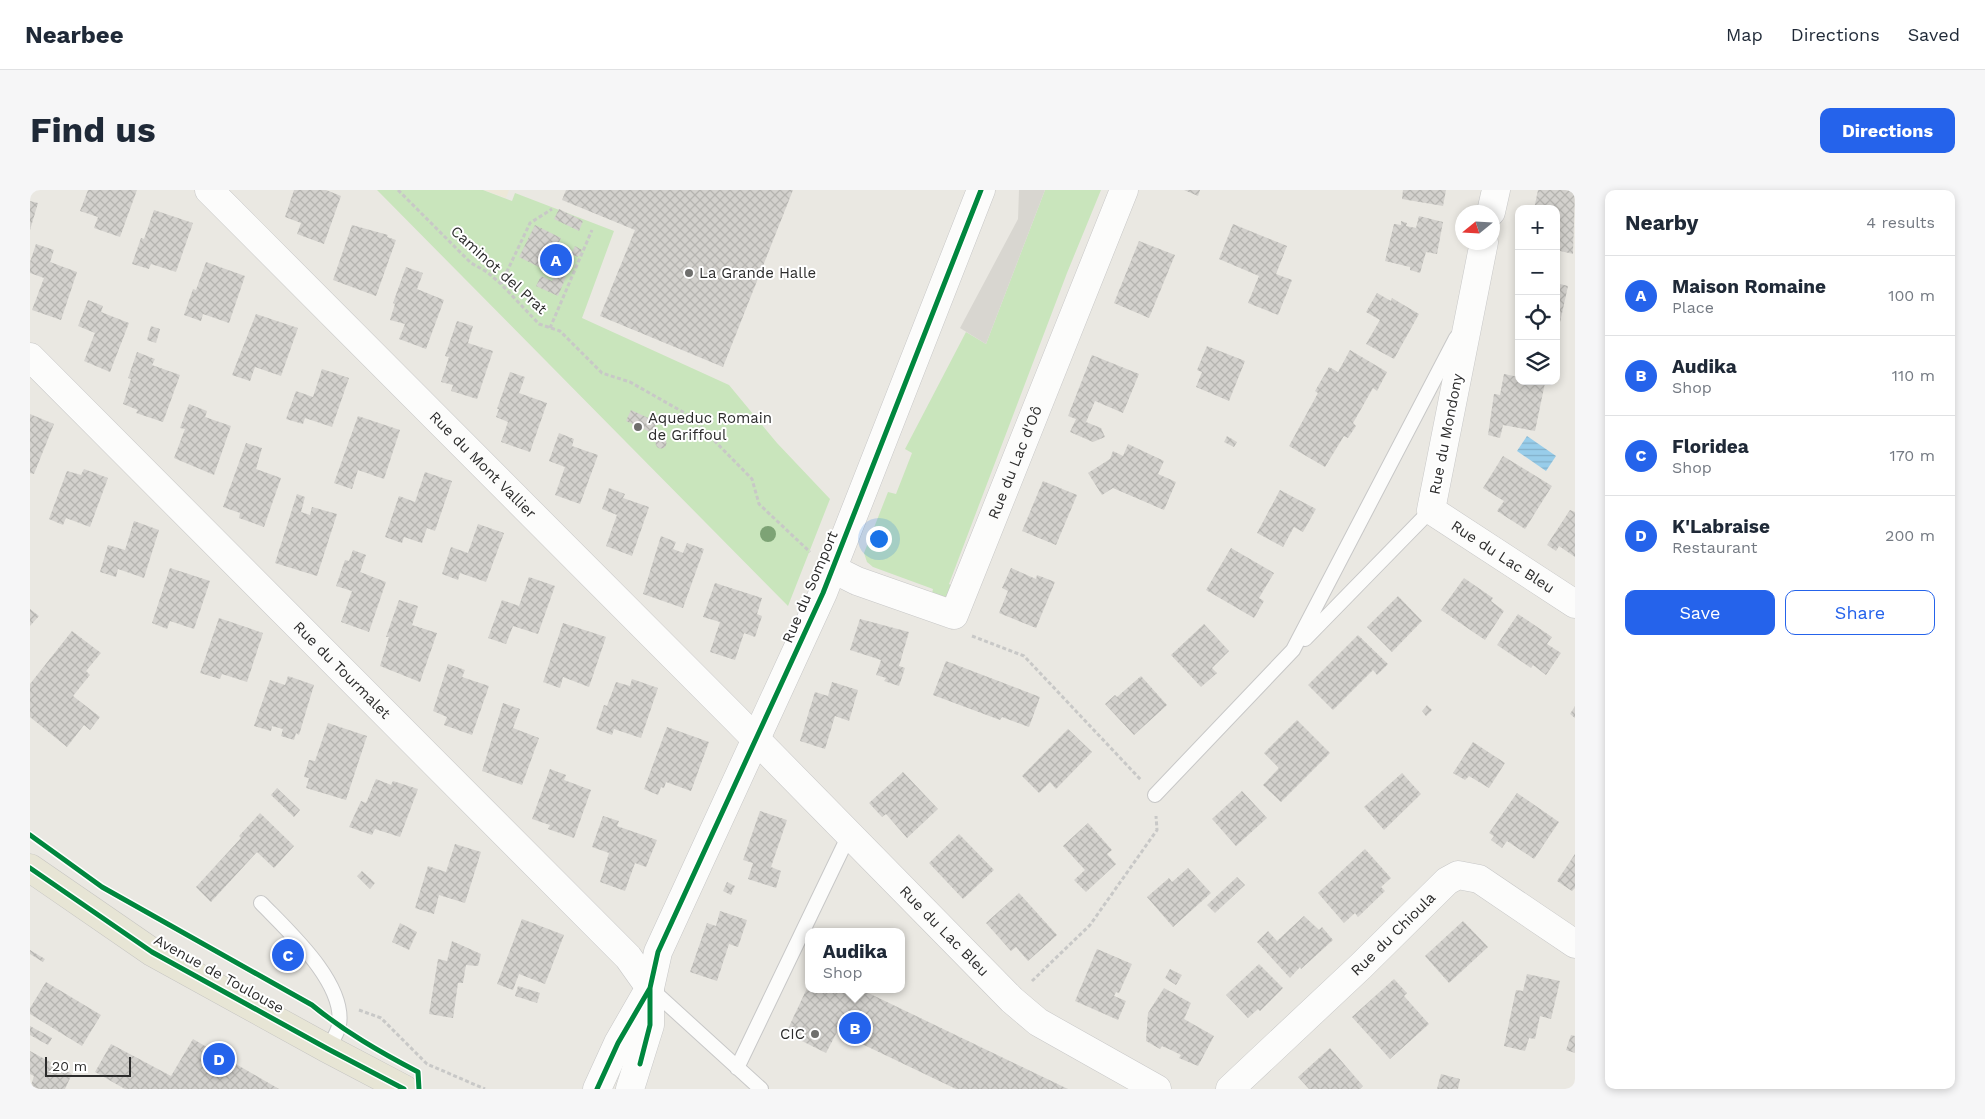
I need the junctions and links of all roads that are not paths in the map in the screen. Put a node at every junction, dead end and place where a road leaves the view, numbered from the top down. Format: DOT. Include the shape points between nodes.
graph roads {
  1 [pos="209,190"];
  2 [pos="981,190"];
  3 [pos="1124,190"];
  4 [pos="1496,190"];
  5 [pos="1493,205"];
  6 [pos="1482,250"];
  7 [pos="1469,313"];
  8 [pos="30,358"];
  9 [pos="1431,510"];
  10 [pos="833,569"];
  11 [pos="1575,604"];
  12 [pos="1294,650"];
  13 [pos="756,740"];
  14 [pos="1155,795"];
  15 [pos="849,835"];
  16 [pos="30,868"];
  17 [pos="261,903"];
  18 [pos="1575,944"];
  19 [pos="650,988"];
  20 [pos="328,1049"];
  21 [pos="738,1068"];
  22 [pos="404,1089"];
  23 [pos="597,1089"];
  24 [pos="630,1089"];
  25 [pos="761,1089"];
  26 [pos="1157,1089"];
  27 [pos="1230,1089"];
  1 -- 13 [label="street, Rue du Mont Vallier"];
  2 -- 10 [label="street, Rue du Somport"];
  3 -- 10 [label="street, Rue du Lac d'Oô" via="954,615 857,582"];
  4 -- 5 [label="street"];
  6 -- 7 [label="street, Rue du Mondony"];
  7 -- 9 [label="street, Rue du Mondony"];
  7 -- 12 [label="lane, Rue du Mondony"];
  8 -- 19 [label="street, Rue du Tourmalet" via="628,957"];
  9 -- 11 [label="street, Rue du Lac Bleu"];
  9 -- 12 [label="lane, Rue du Mondony"];
  10 -- 13 [label="street, Rue du Somport"];
  12 -- 14 [label="lane, Rue du Mondony"];
  13 -- 15 [label="street, Rue du Lac Bleu"];
  13 -- 19 [label="street, Rue du Somport" via="658,952"];
  15 -- 21 [label="lane"];
  15 -- 26 [label="street, Rue du Lac Bleu" via="1012,1000 1038,1022"];
  16 -- 20 [label="main road, Avenue de Toulouse" via="152,952"];
  17 -- 20 [label="lane" via="318,963 340,1008 339,1027"];
  18 -- 27 [label="street, Rue du Chioula" via="1478,879 1458,876 1447,881"];
  19 -- 21 [label="lane"];
  19 -- 23 [label="street, Rue du Somport" via="618,1043"];
  19 -- 24 [label="street, Rue du Somport" via="650,1025"];
  20 -- 22 [label="main road, Avenue de Toulouse"];
  21 -- 25 [label="lane"];
}
